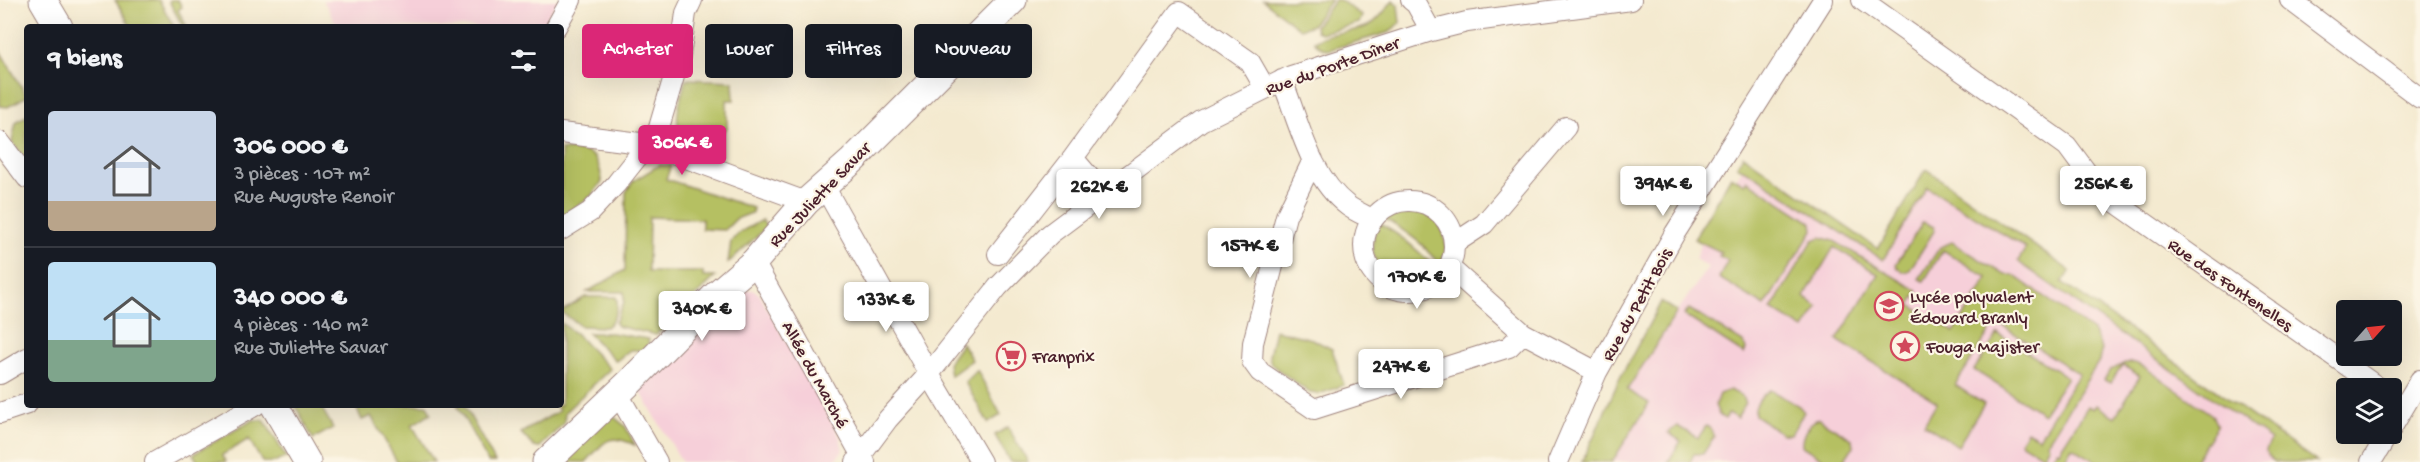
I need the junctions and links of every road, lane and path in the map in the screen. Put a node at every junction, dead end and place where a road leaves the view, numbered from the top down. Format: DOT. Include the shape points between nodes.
graph roads {
  1 [pos="43,0"];
  2 [pos="572,0"];
  3 [pos="692,0"];
  4 [pos="1013,0"];
  5 [pos="1411,0"];
  6 [pos="1631,0"];
  7 [pos="1823,0"];
  8 [pos="1862,0"];
  9 [pos="2290,0"];
  10 [pos="57,24"];
  11 [pos="558,24"];
  12 [pos="1431,31"];
  13 [pos="1279,81"];
  14 [pos="2420,98"];
  15 [pos="1566,127"];
  16 [pos="564,133"];
  17 [pos="0,142"];
  18 [pos="648,144"];
  19 [pos="1073,158"];
  20 [pos="1313,159"];
  21 [pos="24,174"];
  22 [pos="1103,193"];
  23 [pos="815,194"];
  24 [pos="1372,219"];
  25 [pos="564,228"];
  26 [pos="1455,243"];
  27 [pos="998,254"];
  28 [pos="754,262"];
  29 [pos="1449,267"];
  30 [pos="1523,333"];
  31 [pos="24,360"];
  32 [pos="1597,372"];
  33 [pos="0,374"];
  34 [pos="929,374"];
  35 [pos="2365,378"];
  36 [pos="2420,380"];
  37 [pos="618,394"];
  38 [pos="2402,398"];
  39 [pos="24,405"];
  40 [pos="251,408"];
  41 [pos="276,408"];
  42 [pos="0,413"];
  43 [pos="2382,444"];
  44 [pos="861,460"];
  45 [pos="155,462"];
  46 [pos="307,462"];
  47 [pos="546,462"];
  48 [pos="657,462"];
  49 [pos="981,462"];
  50 [pos="1558,462"];
  51 [pos="2371,462"];
  1 -- 10 [label="street"];
  2 -- 11 [label="street"];
  3 -- 18 [label="street" via="665,110 658,131"];
  4 -- 23 [label="street, Rue Juliette Savar"];
  5 -- 12 [label="street"];
  6 -- 12 [label="street, Rue du Porte Dîner" via="1467,22"];
  7 -- 32 [label="street, Rue du Petit Bois" via="1676,233"];
  8 -- 35 [label="street, Rue des Fontenelles" via="2067,146 2101,192"];
  9 -- 14 [label="street"];
  12 -- 13 [label="street, Rue du Porte Dîner"];
  13 -- 19 [label="street" via="1179,12"];
  13 -- 20 [label="street"];
  13 -- 22 [label="street, Rue du Porte Dîner" via="1201,121"];
  15 -- 26 [label="street" via="1484,224"];
  16 -- 18 [label="street"];
  17 -- 21 [label="street"];
  18 -- 23 [label="street"];
  18 -- 25 [label="street" via="590,212"];
  19 -- 22 [label="street"];
  19 -- 27 [label="street"];
  20 -- 24 [label="street" via="1327,185 1348,206"];
  20 -- 30 [label="street" via="1286,216 1252,342 1252,361 1260,372 1314,409 1509,347"];
  22 -- 34 [label="street, Rue du Porte Dîner" via="1050,234 998,287"];
  23 -- 28 [label="street, Rue Juliette Savar"];
  23 -- 34 [label="street"];
  24 -- 26 [label="street" via="1386,207 1403,201 1422,202 1438,211 1449,225"];
  24 -- 29 [label="street" via="1364,239 1366,260 1377,278 1395,289 1416,291 1435,283"];
  26 -- 29 [label="street"];
  28 -- 37 [label="street, Rue Juliette Savar"];
  28 -- 44 [label="street, Allée du Marché"];
  29 -- 30 [label="street"];
  30 -- 32 [label="street"];
  31 -- 33 [label="street"];
  32 -- 50 [label="street, Rue du Petit Bois"];
  34 -- 44 [label="street, Rue du Porte Dîner" via="888,419"];
  34 -- 49 [label="street"];
  36 -- 38 [label="street"];
  37 -- 47 [label="street, Rue Juliette Savar"];
  37 -- 48 [label="street"];
  39 -- 42 [label="street"];
  40 -- 45 [label="street"];
  41 -- 46 [label="street"];
  43 -- 51 [label="street"];
}
